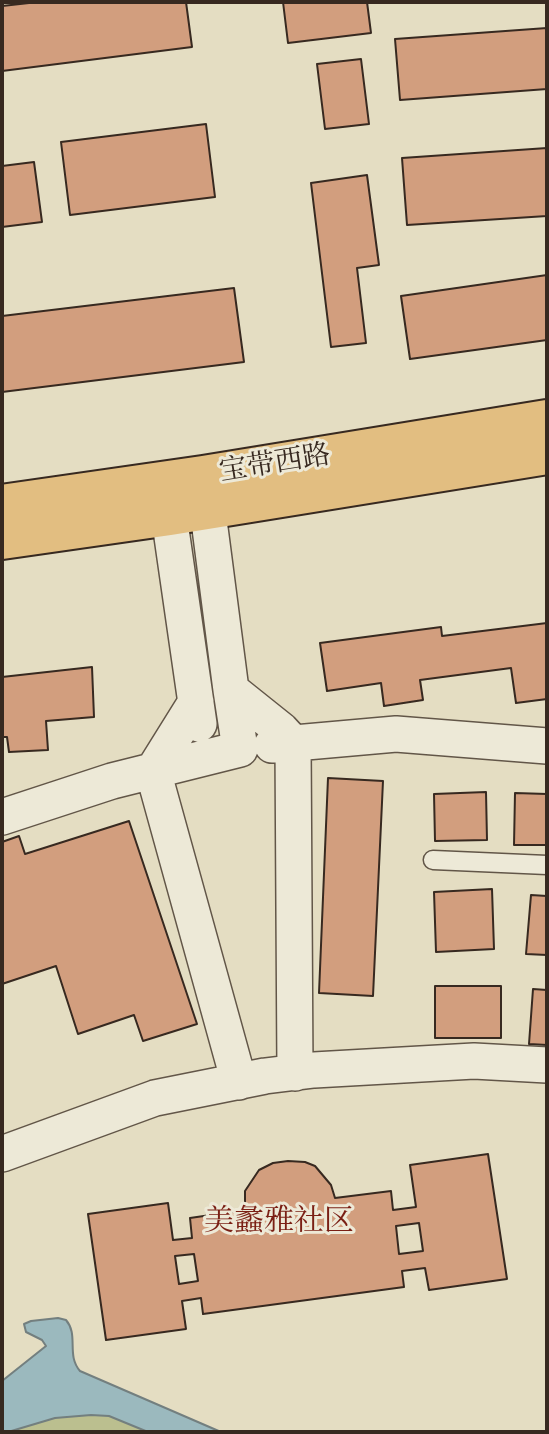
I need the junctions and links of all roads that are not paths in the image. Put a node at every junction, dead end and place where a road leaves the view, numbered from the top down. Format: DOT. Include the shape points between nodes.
graph roads {
  1 [pos="547,419"];
  2 [pos="547,455"];
  3 [pos="206,493"];
  4 [pos="167,499"];
  5 [pos="2,504"];
  6 [pos="2,540"];
  7 [pos="231,690"];
  8 [pos="196,702"];
  9 [pos="293,743"];
  10 [pos="547,746"];
  11 [pos="240,749"];
  12 [pos="203,758"];
  13 [pos="153,771"];
  14 [pos="2,817"];
  15 [pos="433,860"];
  16 [pos="547,865"];
  17 [pos="547,1065"];
  18 [pos="295,1073"];
  19 [pos="239,1082"];
  20 [pos="2,1154"];
  1 -- 3 [label="main road, 宝带西路"];
  2 -- 3 [label="main road, 宝带西路"];
  3 -- 4 [label="main road, 宝带西路"];
  3 -- 7 [label="street"];
  4 -- 5 [label="main road, 宝带西路"];
  4 -- 6 [label="main road, 宝带西路"];
  4 -- 8 [label="street"];
  7 -- 9 [label="street"];
  7 -- 11 [label="street"];
  8 -- 12 [label="street"];
  8 -- 13 [label="street"];
  9 -- 10 [label="street" via="396,734"];
  9 -- 11 [label="street"];
  9 -- 18 [label="street"];
  11 -- 12 [label="street"];
  12 -- 13 [label="street"];
  13 -- 14 [label="street"];
  13 -- 19 [label="street"];
  15 -- 16 [label="lane"];
  17 -- 18 [label="street" via="474,1061"];
  18 -- 19 [label="street"];
  19 -- 20 [label="street" via="155,1098"];
}
